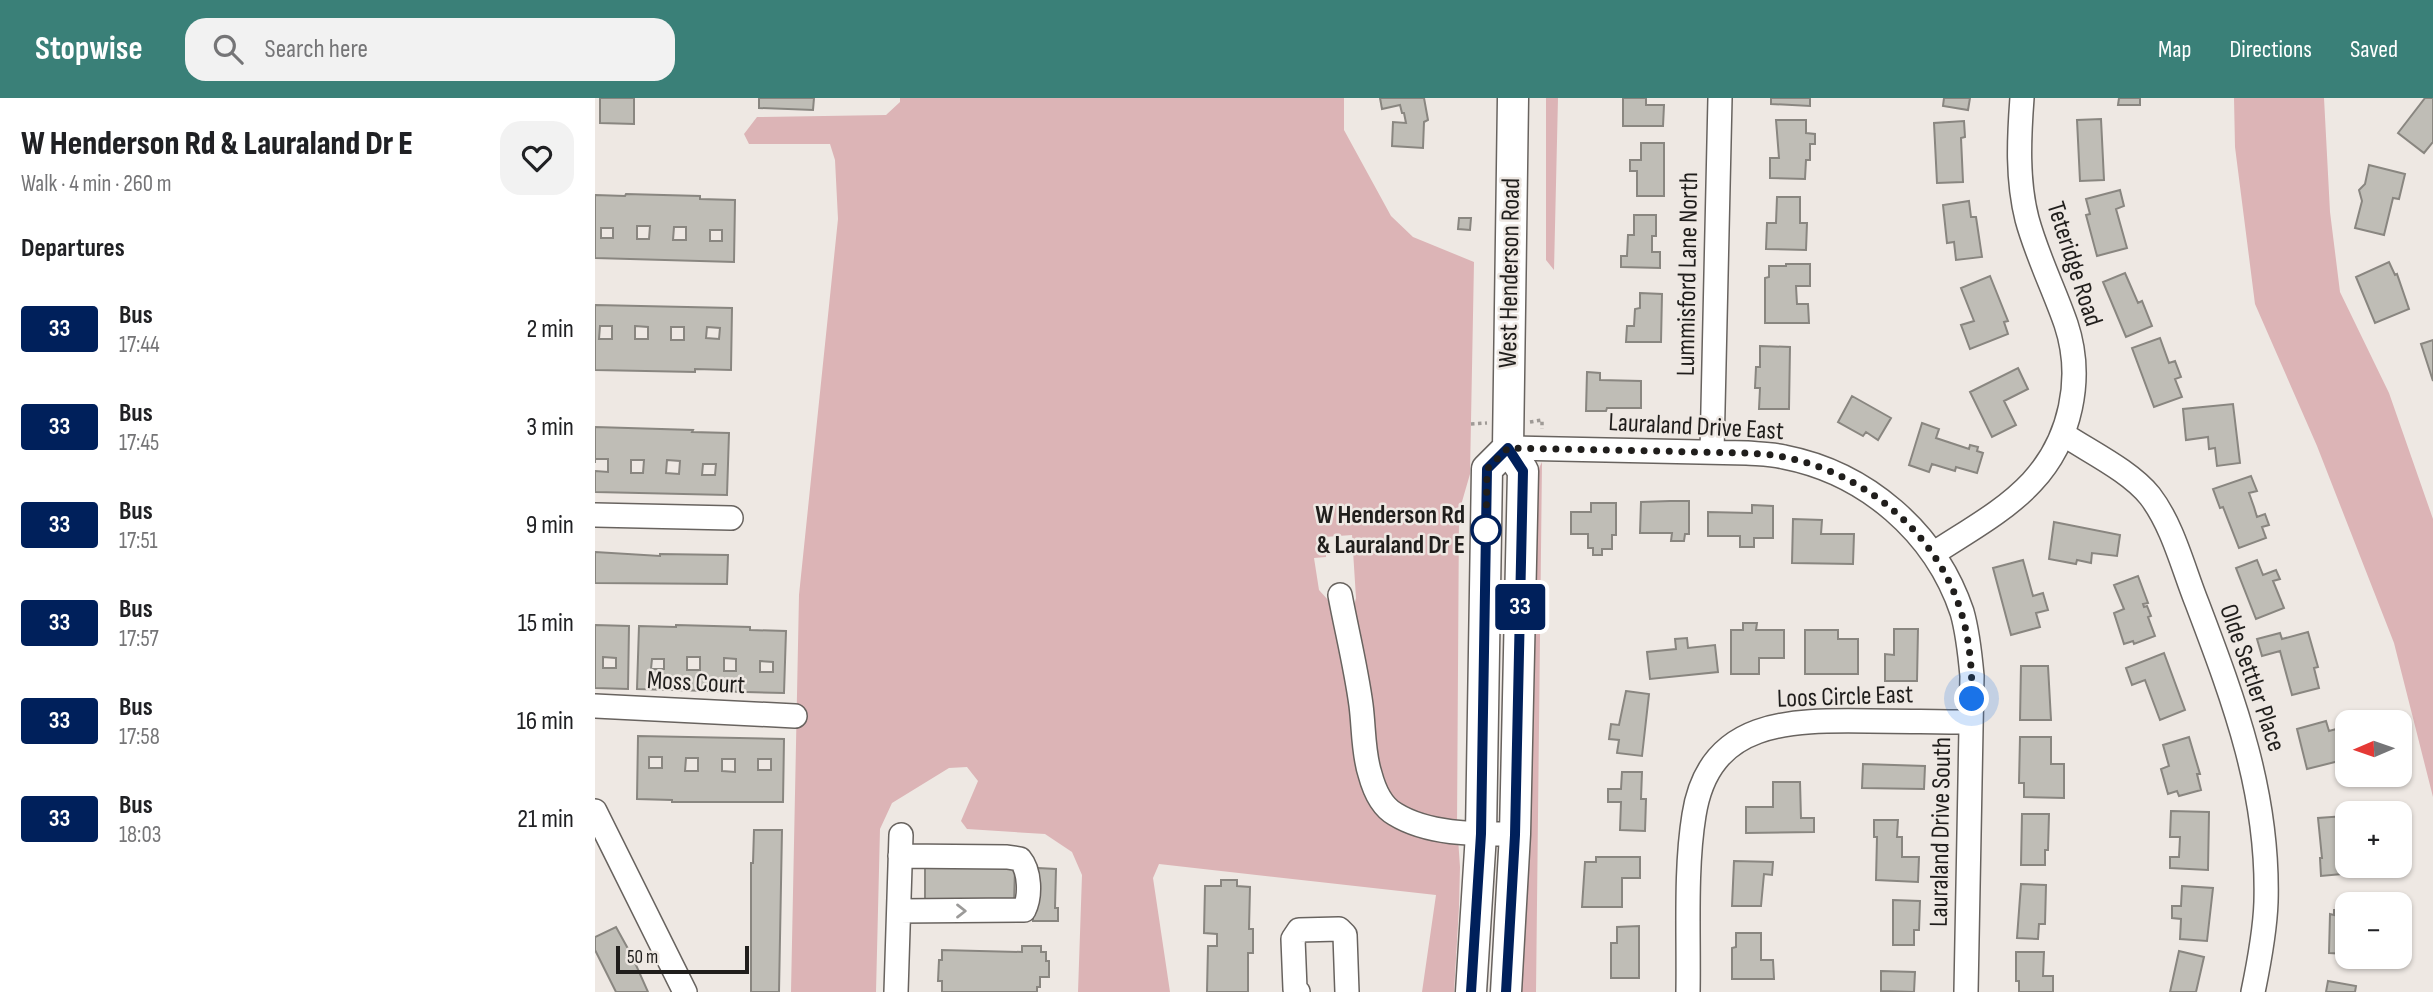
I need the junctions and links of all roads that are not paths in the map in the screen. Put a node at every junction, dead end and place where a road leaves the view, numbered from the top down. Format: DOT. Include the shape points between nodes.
graph roads {
  1 [pos="1513,98"];
  2 [pos="1720,98"];
  3 [pos="2022,98"];
  4 [pos="2063,435"];
  5 [pos="1508,448"];
  6 [pos="1712,452"];
  7 [pos="595,515"];
  8 [pos="731,517"];
  9 [pos="1933,554"];
  10 [pos="1340,595"];
  11 [pos="595,706"];
  12 [pos="795,716"];
  13 [pos="1971,722"];
  14 [pos="595,811"];
  15 [pos="1481,834"];
  16 [pos="1515,835"];
  17 [pos="899,911"];
  18 [pos="685,992"];
  19 [pos="897,992"];
  20 [pos="1297,992"];
  21 [pos="1347,992"];
  22 [pos="1471,992"];
  23 [pos="1506,992"];
  24 [pos="1688,992"];
  25 [pos="1966,992"];
  26 [pos="2253,992"];
  1 -- 5 [label="main road, West Henderson Road"];
  2 -- 6 [label="street, Lummisford Lane North"];
  3 -- 4 [label="street, Teteridge Road" via="2020,166 2027,219 2072,351 2072,398"];
  4 -- 9 [label="street, Teteridge Road" via="2043,469 2022,492"];
  4 -- 26 [label="street, Olde Settler Place" via="2132,479 2150,496 2175,546 2228,686 2254,770 2265,857 2266,904"];
  5 -- 6 [label="street, Lauraland Drive East"];
  5 -- 15 [label="main road" via="1487,469"];
  5 -- 16 [label="main road, West Henderson Road" via="1523,471"];
  6 -- 9 [label="street, Lauraland Drive East" via="1785,457 1850,479 1898,514"];
  7 -- 8 [label="street"];
  9 -- 13 [label="street, Lauraland Drive South" via="1964,624 1972,676"];
  10 -- 15 [label="street" via="1376,792 1394,814 1421,825"];
  11 -- 12 [label="street, Moss Court"];
  13 -- 24 [label="street, Loos Circle East" via="1797,722 1767,728 1727,748 1712,763 1694,814"];
  13 -- 25 [label="street, Lauraland Drive South"];
  14 -- 18 [label="street"];
  15 -- 16 [label="street"];
  15 -- 22 [label="main road"];
  16 -- 23 [label="main road, West Henderson Road"];
  17 -- 17 [label="street, one-way" via="1024,910 1027,867 1020,859 901,845"];
  17 -- 19 [label="street"];
  20 -- 21 [label="street" via="1293,939 1299,930 1339,929 1345,935"];
}
